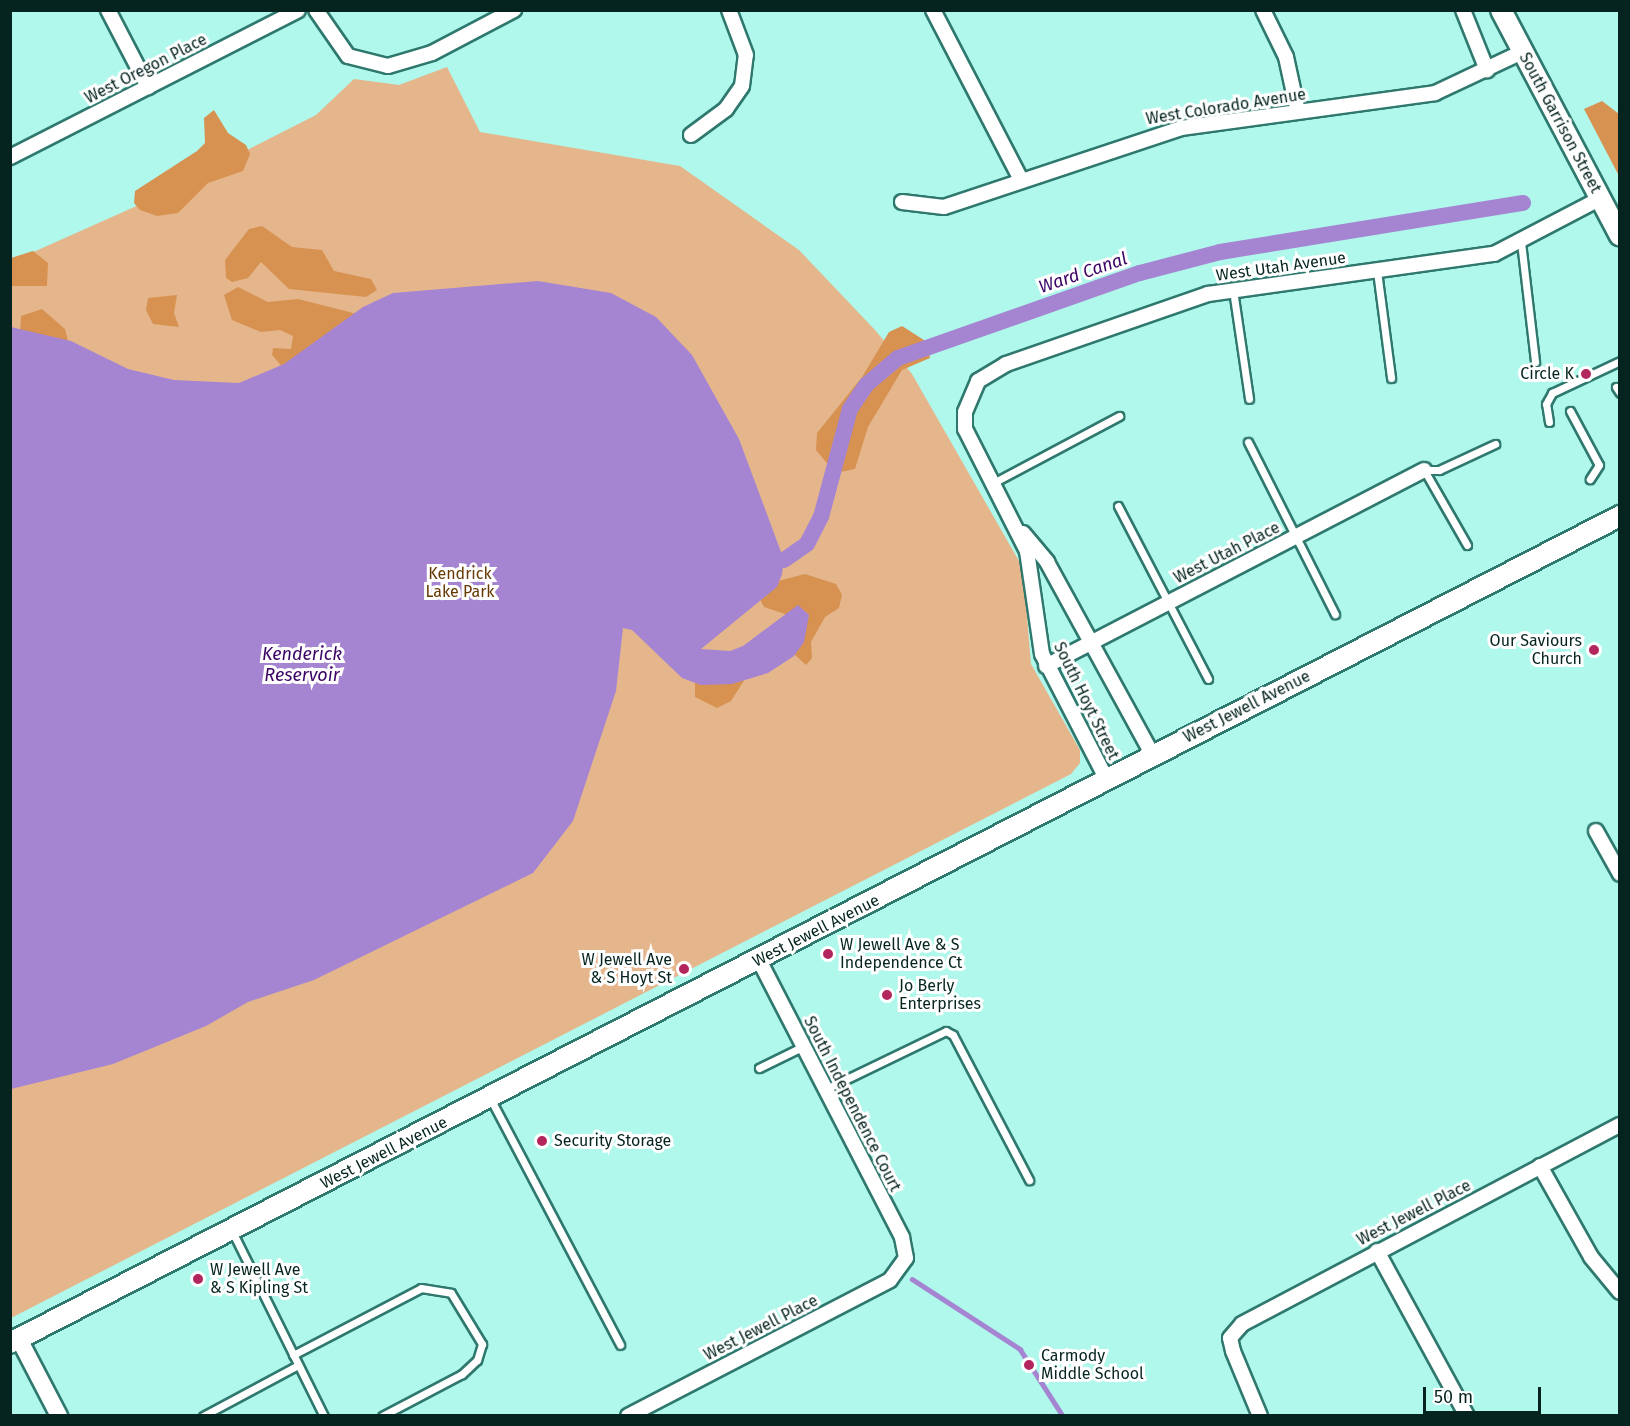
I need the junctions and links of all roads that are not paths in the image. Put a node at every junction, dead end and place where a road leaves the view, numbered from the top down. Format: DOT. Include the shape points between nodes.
graph roads {
  1 [pos="108,10"];
  2 [pos="298,10"];
  3 [pos="316,10"];
  4 [pos="514,10"];
  5 [pos="729,10"];
  6 [pos="933,10"];
  7 [pos="1263,10"];
  8 [pos="1463,10"];
  9 [pos="1501,10"];
  10 [pos="1522,52"];
  11 [pos="1487,70"];
  12 [pos="148,87"];
  13 [pos="1298,112"];
  14 [pos="691,135"];
  15 [pos="10,157"];
  16 [pos="1022,180"];
  17 [pos="1599,199"];
  18 [pos="902,202"];
  19 [pos="1620,236"];
  20 [pos="1521,242"];
  21 [pos="1377,271"];
  22 [pos="1233,290"];
  23 [pos="1620,361"];
  24 [pos="1534,362"];
  25 [pos="1391,378"];
  26 [pos="974,388"];
  27 [pos="1249,399"];
  28 [pos="1570,411"];
  29 [pos="1119,416"];
  30 [pos="1549,422"];
  31 [pos="1248,442"];
  32 [pos="1495,444"];
  33 [pos="1424,470"];
  34 [pos="1590,479"];
  35 [pos="993,483"];
  36 [pos="1118,506"];
  37 [pos="1620,516"];
  38 [pos="1019,529"];
  39 [pos="1298,535"];
  40 [pos="1467,545"];
  41 [pos="1168,602"];
  42 [pos="1335,614"];
  43 [pos="1092,641"];
  44 [pos="1046,666"];
  45 [pos="1208,679"];
  46 [pos="1153,756"];
  47 [pos="1107,780"];
  48 [pos="1596,831"];
  49 [pos="1619,874"];
  50 [pos="759,960"];
  51 [pos="804,1046"];
  52 [pos="759,1068"];
  53 [pos="826,1089"];
  54 [pos="490,1098"];
  55 [pos="1620,1125"];
  56 [pos="1540,1166"];
  57 [pos="1029,1180"];
  58 [pos="232,1231"];
  59 [pos="1377,1251"];
  60 [pos="904,1264"];
  61 [pos="1620,1292"];
  62 [pos="15,1341"];
  63 [pos="620,1345"];
  64 [pos="293,1355"];
  65 [pos="298,1365"];
  66 [pos="59,1416"];
  67 [pos="203,1416"];
  68 [pos="324,1416"];
  69 [pos="382,1416"];
  70 [pos="628,1416"];
  71 [pos="1260,1416"];
  72 [pos="1467,1416"];
  1 -- 12 [label="street"];
  2 -- 12 [label="street, West Oregon Place"];
  3 -- 4 [label="street" via="336,45 355,60 388,66 411,61"];
  5 -- 14 [label="street" via="744,42 746,72 735,100"];
  6 -- 16 [label="street"];
  7 -- 13 [label="street" via="1286,57"];
  8 -- 11 [label="street"];
  9 -- 10 [label="main road, South Garrison Street"];
  10 -- 11 [label="street, West Colorado Avenue"];
  10 -- 17 [label="main road, South Garrison Street"];
  11 -- 13 [label="street, West Colorado Avenue" via="1425,95"];
  12 -- 15 [label="street, West Oregon Place"];
  13 -- 16 [label="street, West Colorado Avenue" via="1153,135"];
  16 -- 18 [label="street, West Colorado Avenue" via="944,207"];
  17 -- 19 [label="main road, South Garrison Street"];
  17 -- 20 [label="street, West Utah Avenue"];
  20 -- 21 [label="street, West Utah Avenue" via="1478,258"];
  20 -- 24 [label="lane"];
  21 -- 22 [label="street, West Utah Avenue"];
  21 -- 25 [label="lane"];
  22 -- 26 [label="street, West Utah Avenue" via="1178,303 1006,364"];
  22 -- 27 [label="lane"];
  23 -- 30 [label="lane" via="1552,393 1546,404"];
  26 -- 35 [label="street, South Hoyt Street" via="965,429"];
  28 -- 34 [label="lane" via="1599,465"];
  29 -- 35 [label="lane"];
  31 -- 39 [label="lane"];
  32 -- 33 [label="lane" via="1439,470"];
  33 -- 39 [label="street, West Utah Place"];
  33 -- 40 [label="lane"];
  35 -- 38 [label="street, South Hoyt Street"];
  36 -- 41 [label="lane"];
  37 -- 46 [label="main road, West Jewell Avenue"];
  38 -- 43 [label="street, South Hoyt Street" via="1040,551"];
  38 -- 44 [label="street, South Hoyt Street" via="1032,567"];
  39 -- 41 [label="street, West Utah Place"];
  39 -- 42 [label="lane"];
  41 -- 43 [label="street, West Utah Place"];
  41 -- 45 [label="lane"];
  43 -- 44 [label="street, West Utah Place"];
  43 -- 46 [label="street, South Hoyt Street"];
  44 -- 47 [label="street, South Hoyt Street"];
  46 -- 47 [label="main road, West Jewell Avenue"];
  47 -- 50 [label="main road, West Jewell Avenue"];
  48 -- 49 [label="street"];
  50 -- 51 [label="street, South Independence Court"];
  50 -- 54 [label="main road, West Jewell Avenue"];
  51 -- 52 [label="lane"];
  51 -- 53 [label="street, South Independence Court"];
  53 -- 57 [label="lane" via="946,1031 953,1035"];
  53 -- 60 [label="street, South Independence Court" via="902,1237"];
  54 -- 58 [label="main road, West Jewell Avenue"];
  54 -- 63 [label="lane"];
  55 -- 56 [label="street, West Jewell Place"];
  56 -- 59 [label="street, West Jewell Place"];
  56 -- 61 [label="street" via="1591,1257"];
  58 -- 62 [label="main road, West Jewell Avenue"];
  58 -- 64 [label="lane"];
  59 -- 71 [label="street, West Jewell Place" via="1260,1311 1230,1338"];
  59 -- 72 [label="street"];
  60 -- 70 [label="street, West Jewell Place" via="878,1287"];
  62 -- 66 [label="street"];
  64 -- 65 [label="lane"];
  64 -- 69 [label="lane" via="422,1288 451,1293 482,1344 477,1360 462,1374"];
  65 -- 67 [label="lane"];
  65 -- 68 [label="lane"];
}
